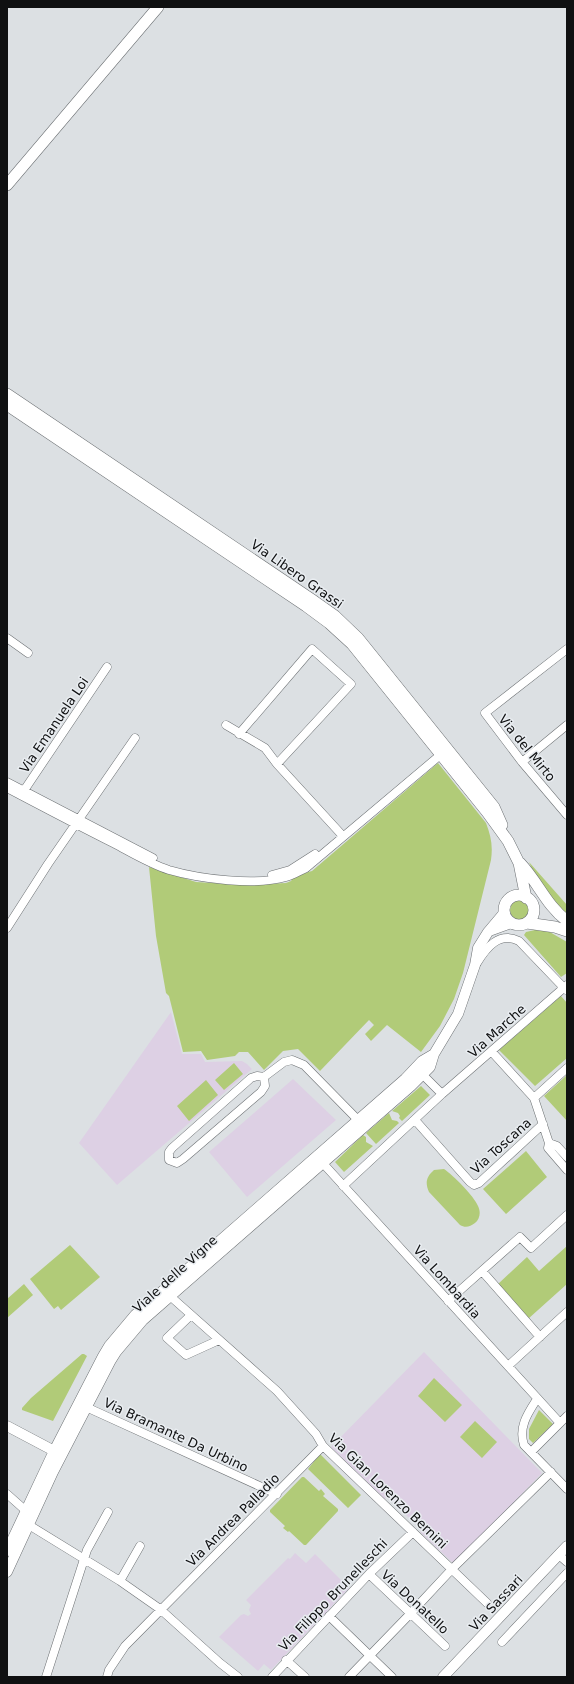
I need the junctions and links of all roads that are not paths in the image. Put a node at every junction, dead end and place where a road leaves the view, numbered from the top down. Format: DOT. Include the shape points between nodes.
graph roads {
  1 [pos="158,7"];
  2 [pos="7,185"];
  3 [pos="7,394"];
  4 [pos="7,405"];
  5 [pos="7,638"];
  6 [pos="567,649"];
  7 [pos="28,653"];
  8 [pos="107,667"];
  9 [pos="226,725"];
  10 [pos="567,725"];
  11 [pos="239,734"];
  12 [pos="134,738"];
  13 [pos="442,750"];
  14 [pos="522,762"];
  15 [pos="277,764"];
  16 [pos="7,782"];
  17 [pos="7,788"];
  18 [pos="23,793"];
  19 [pos="567,815"];
  20 [pos="365,816"];
  21 [pos="78,822"];
  22 [pos="341,834"];
  23 [pos="319,854"];
  24 [pos="519,863"];
  25 [pos="521,897"];
  26 [pos="534,911"];
  27 [pos="504,913"];
  28 [pos="567,921"];
  29 [pos="510,923"];
  30 [pos="527,923"];
  31 [pos="555,927"];
  32 [pos="7,928"];
  33 [pos="567,931"];
  34 [pos="488,932"];
  35 [pos="475,965"];
  36 [pos="566,988"];
  37 [pos="492,1052"];
  38 [pos="567,1068"];
  39 [pos="419,1071"];
  40 [pos="264,1077"];
  41 [pos="442,1094"];
  42 [pos="534,1098"];
  43 [pos="358,1120"];
  44 [pos="415,1120"];
  45 [pos="542,1124"];
  46 [pos="549,1143"];
  47 [pos="567,1157"];
  48 [pos="320,1160"];
  49 [pos="567,1170"];
  50 [pos="343,1186"];
  51 [pos="567,1215"];
  52 [pos="482,1271"];
  53 [pos="170,1296"];
  54 [pos="448,1301"];
  55 [pos="567,1312"];
  56 [pos="191,1315"];
  57 [pos="540,1337"];
  58 [pos="219,1340"];
  59 [pos="508,1366"];
  60 [pos="537,1398"];
  61 [pos="86,1407"];
  62 [pos="567,1416"];
  63 [pos="560,1423"];
  64 [pos="7,1426"];
  65 [pos="323,1446"];
  66 [pos="531,1452"];
  67 [pos="58,1453"];
  68 [pos="551,1472"];
  69 [pos="567,1489"];
  70 [pos="7,1494"];
  71 [pos="277,1494"];
  72 [pos="29,1512"];
  73 [pos="108,1512"];
  74 [pos="24,1522"];
  75 [pos="413,1532"];
  76 [pos="140,1546"];
  77 [pos="567,1546"];
  78 [pos="7,1551"];
  79 [pos="559,1555"];
  80 [pos="84,1560"];
  81 [pos="567,1562"];
  82 [pos="452,1568"];
  83 [pos="7,1572"];
  84 [pos="567,1573"];
  85 [pos="368,1574"];
  86 [pos="120,1581"];
  87 [pos="487,1603"];
  88 [pos="160,1609"];
  89 [pos="411,1613"];
  90 [pos="329,1616"];
  91 [pos="502,1642"];
  92 [pos="445,1646"];
  93 [pos="369,1656"];
  94 [pos="286,1660"];
  95 [pos="46,1677"];
  96 [pos="107,1677"];
  97 [pos="238,1677"];
  98 [pos="272,1677"];
  99 [pos="305,1677"];
  100 [pos="349,1677"];
  101 [pos="392,1677"];
  102 [pos="443,1677"];
  1 -- 2 [label="main road"];
  3 -- 13 [label="main road, Via Libero Grassi" via="335,616 358,638"];
  4 -- 13 [label="main road, Via Libero Grassi" via="329,623 352,644"];
  5 -- 7 [label="street"];
  6 -- 14 [label="street, Via del Mirto" via="485,713"];
  8 -- 18 [label="street, Via Emanuela Loi"];
  9 -- 11 [label="street"];
  10 -- 14 [label="street"];
  11 -- 15 [label="street" via="265,748"];
  11 -- 15 [label="street" via="312,650 351,684"];
  12 -- 21 [label="street"];
  13 -- 20 [label="street"];
  13 -- 24 [label="main road, Via Libero Grassi" via="494,807"];
  14 -- 19 [label="street, Via del Mirto"];
  15 -- 22 [label="street"];
  16 -- 18 [label="street"];
  17 -- 18 [label="street"];
  18 -- 21 [label="street"];
  20 -- 22 [label="street"];
  20 -- 23 [label="street"];
  21 -- 23 [label="street" via="169,870 204,874 271,875 290,870"];
  21 -- 32 [label="street"];
  22 -- 23 [label="street"];
  24 -- 25 [label="main road" via="524,881"];
  24 -- 28 [label="main road" via="531,875 552,908"];
  25 -- 26 [label="main road" via="532,903"];
  25 -- 27 [label="main road" via="510,898"];
  26 -- 30 [label="main road"];
  26 -- 31 [label="main road"];
  27 -- 29 [label="main road"];
  27 -- 34 [label="street, Viale delle Vigne"];
  29 -- 30 [label="main road"];
  29 -- 34 [label="street"];
  30 -- 31 [label="main road"];
  31 -- 33 [label="main road"];
  34 -- 35 [label="street, Viale delle Vigne" via="478,948"];
  35 -- 36 [label="street" via="493,942 513,938"];
  35 -- 39 [label="street, Viale delle Vigne" via="458,1014 434,1054 422,1060"];
  36 -- 37 [label="street, Via Marche"];
  37 -- 41 [label="street, Via Marche"];
  37 -- 42 [label="street"];
  38 -- 42 [label="street"];
  39 -- 41 [label="street"];
  39 -- 43 [label="street, Viale delle Vigne" via="405,1079"];
  39 -- 48 [label="street, Viale delle Vigne" via="411,1086"];
  40 -- 40 [label="street" via="251,1078 172,1148 169,1160 177,1163 183,1159 261,1092 265,1086"];
  40 -- 43 [label="street" via="284,1062 292,1060 304,1065"];
  41 -- 44 [label="street, Via Marche"];
  42 -- 45 [label="street"];
  43 -- 48 [label="street, Viale delle Vigne"];
  44 -- 45 [label="street, Via Toscana" via="474,1185"];
  44 -- 50 [label="street, Via Marche"];
  45 -- 46 [label="street"];
  46 -- 47 [label="street" via="557,1146"];
  46 -- 49 [label="street" via="548,1148"];
  48 -- 50 [label="street, Via Lombardia"];
  48 -- 53 [label="street, Viale delle Vigne"];
  48 -- 67 [label="street, Viale delle Vigne" via="135,1315 108,1346"];
  50 -- 54 [label="street, Via Lombardia"];
  51 -- 52 [label="street" via="531,1248 520,1237"];
  52 -- 54 [label="street"];
  52 -- 57 [label="street"];
  53 -- 56 [label="street, Via Gian Lorenzo Bernini"];
  53 -- 61 [label="street, Viale delle Vigne" via="143,1320 116,1352"];
  54 -- 59 [label="street, Via Lombardia"];
  55 -- 57 [label="street"];
  56 -- 58 [label="street, Via Gian Lorenzo Bernini"];
  56 -- 58 [label="street" via="167,1338 186,1355"];
  57 -- 59 [label="street"];
  58 -- 65 [label="street, Via Gian Lorenzo Bernini" via="278,1391 316,1434"];
  59 -- 60 [label="street, Via Lombardia"];
  60 -- 63 [label="street, Via Lombardia"];
  60 -- 66 [label="street" via="522,1430 524,1445"];
  61 -- 67 [label="street, Viale delle Vigne"];
  61 -- 71 [label="street, Via Bramante Da Urbino"];
  62 -- 63 [label="street"];
  63 -- 66 [label="street"];
  64 -- 67 [label="street"];
  65 -- 71 [label="street, Via Andrea Palladio"];
  65 -- 75 [label="street, Via Gian Lorenzo Bernini"];
  66 -- 68 [label="street"];
  67 -- 72 [label="street, Viale delle Vigne"];
  68 -- 69 [label="street"];
  68 -- 82 [label="street"];
  70 -- 72 [label="street"];
  71 -- 88 [label="street, Via Andrea Palladio"];
  72 -- 74 [label="street, Viale delle Vigne"];
  73 -- 80 [label="street"];
  74 -- 78 [label="street, Viale delle Vigne"];
  74 -- 80 [label="street"];
  74 -- 83 [label="street, Viale delle Vigne"];
  75 -- 82 [label="street, Via Gian Lorenzo Bernini"];
  75 -- 85 [label="street, Via Filippo Brunelleschi"];
  76 -- 86 [label="street"];
  77 -- 79 [label="street, Via Sassari"];
  79 -- 81 [label="street"];
  79 -- 102 [label="street, Via Sassari"];
  80 -- 86 [label="street"];
  80 -- 95 [label="street"];
  82 -- 87 [label="street, Via Gian Lorenzo Bernini"];
  82 -- 89 [label="street"];
  84 -- 91 [label="street"];
  85 -- 89 [label="street, Via Donatello"];
  85 -- 90 [label="street, Via Filippo Brunelleschi"];
  86 -- 88 [label="street"];
  88 -- 96 [label="street, Via Andrea Palladio" via="126,1646"];
  88 -- 97 [label="street" via="220,1664"];
  89 -- 92 [label="street, Via Donatello"];
  89 -- 93 [label="street"];
  90 -- 93 [label="street"];
  90 -- 94 [label="street, Via Filippo Brunelleschi"];
  93 -- 100 [label="street"];
  93 -- 101 [label="street"];
  94 -- 98 [label="street, Via Filippo Brunelleschi"];
  94 -- 99 [label="street"];
}
